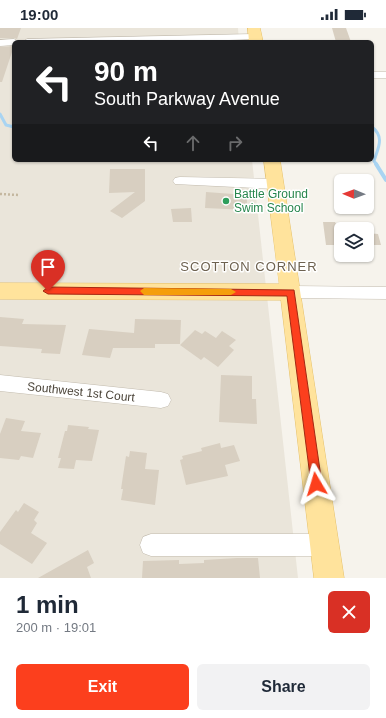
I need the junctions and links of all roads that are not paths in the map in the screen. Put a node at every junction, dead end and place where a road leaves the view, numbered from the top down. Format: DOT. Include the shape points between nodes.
graph roads {
  1 [pos="110,28"];
  2 [pos="255,36"];
  3 [pos="108,40"];
  4 [pos="12,42"];
  5 [pos="0,43"];
  6 [pos="374,75"];
  7 [pos="386,75"];
  8 [pos="272,162"];
  9 [pos="180,181"];
  10 [pos="275,184"];
  11 [pos="0,290"];
  12 [pos="291,292"];
  13 [pos="386,293"];
  14 [pos="0,383"];
  15 [pos="161,400"];
  16 [pos="151,545"];
  17 [pos="324,545"];
  18 [pos="329,578"];
  1 -- 3 [label="street"];
  2 -- 3 [label="street"];
  4 -- 5 [label="street"];
  6 -- 7 [label="street"];
  8 -- 10 [label="main road"];
  9 -- 10 [label="street"];
  10 -- 12 [label="main road"];
  11 -- 12 [label="main road"];
  12 -- 13 [label="street"];
  12 -- 17 [label="main road"];
  14 -- 15 [label="street, Southwest 1st Court"];
  16 -- 17 [label="street"];
  17 -- 18 [label="main road"];
}
